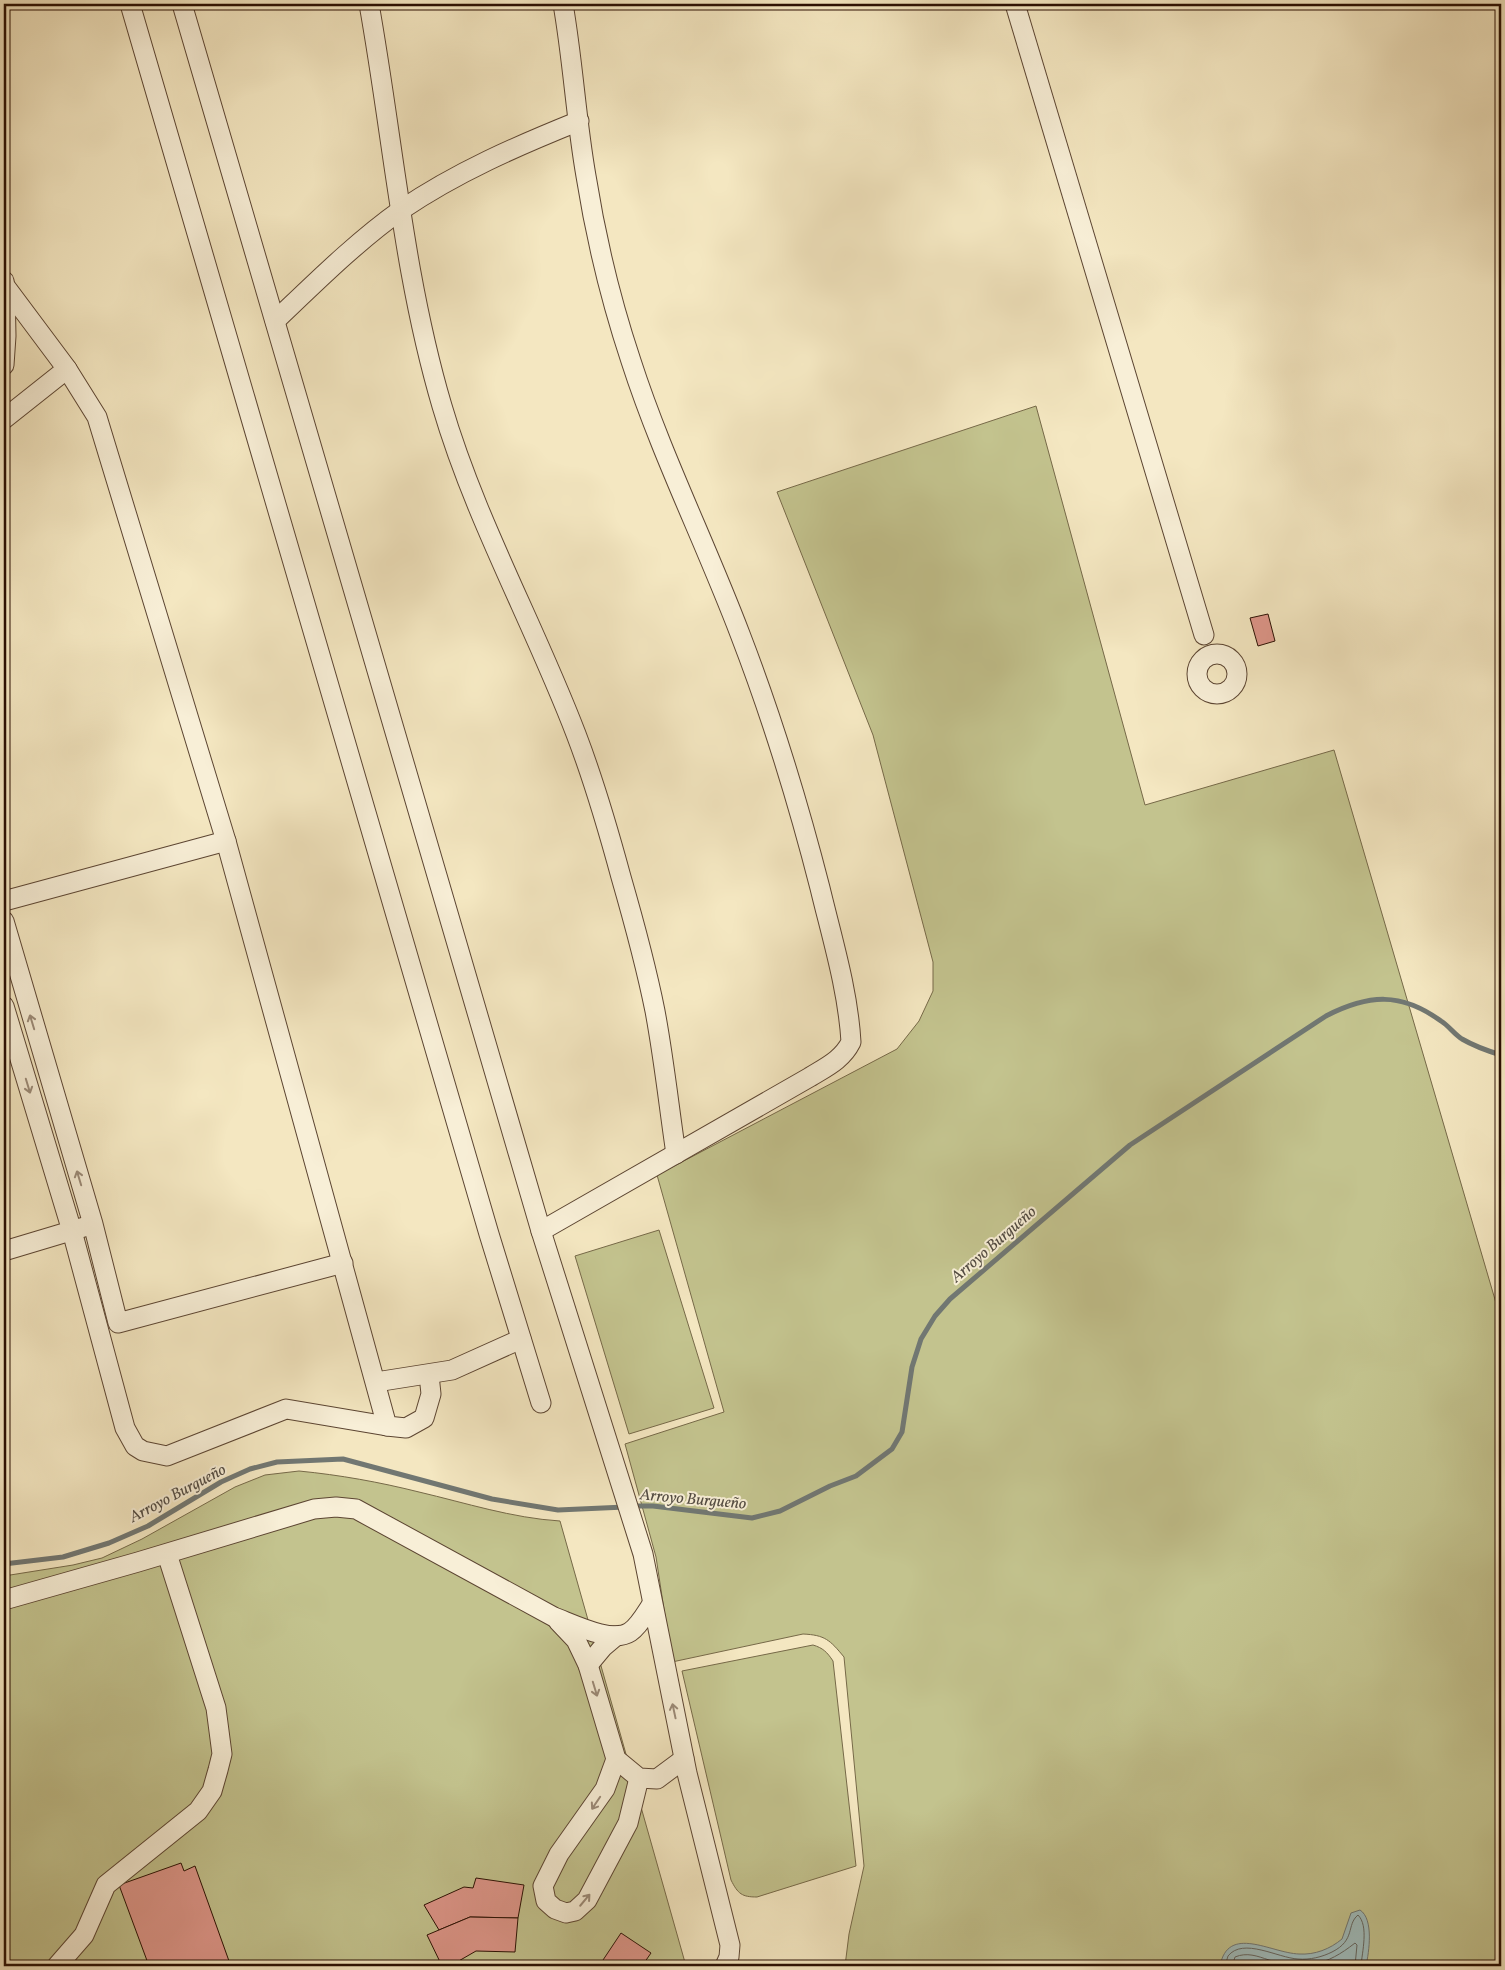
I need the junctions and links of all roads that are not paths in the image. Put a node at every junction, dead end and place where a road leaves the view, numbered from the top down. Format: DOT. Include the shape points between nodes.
graph roads {
  1 [pos="130,4"];
  2 [pos="182,4"];
  3 [pos="369,4"];
  4 [pos="563,4"];
  5 [pos="1015,4"];
  6 [pos="579,121"];
  7 [pos="400,211"];
  8 [pos="4,284"];
  9 [pos="275,321"];
  10 [pos="4,365"];
  11 [pos="67,369"];
  12 [pos="4,419"];
  13 [pos="1204,634"];
  14 [pos="1224,655"];
  15 [pos="1200,663"];
  16 [pos="226,841"];
  17 [pos="4,901"];
  18 [pos="4,921"];
  19 [pos="24,997"];
  20 [pos="4,1005"];
  21 [pos="676,1154"];
  22 [pos="93,1224"];
  23 [pos="72,1231"];
  24 [pos="541,1231"];
  25 [pos="4,1251"];
  26 [pos="343,1263"];
  27 [pos="521,1339"];
  28 [pos="429,1375"];
  29 [pos="376,1382"];
  30 [pos="541,1402"];
  31 [pos="387,1426"];
  32 [pos="167,1554"];
  33 [pos="4,1600"];
  34 [pos="652,1604"];
  35 [pos="554,1617"];
  36 [pos="623,1634"];
  37 [pos="661,1653"];
  38 [pos="588,1664"];
  39 [pos="616,1759"];
  40 [pos="684,1759"];
  41 [pos="639,1778"];
  42 [pos="57,1966"];
  43 [pos="725,1966"];
  1 -- 27 [label="street"];
  2 -- 9 [label="street"];
  3 -- 7 [label="street" via="381,67"];
  4 -- 6 [label="street"];
  5 -- 13 [label="street"];
  6 -- 7 [label="street" via="488,160"];
  6 -- 21 [label="street" via="594,220 618,320 653,425 740,634 780,744 835,949 850,1028 851,1042 839,1060"];
  7 -- 9 [label="street" via="345,256"];
  7 -- 21 [label="street" via="421,322 443,409 478,503 576,732 604,814 641,946 655,1010"];
  8 -- 10 [label="street"];
  8 -- 11 [label="street"];
  9 -- 24 [label="street"];
  11 -- 12 [label="street"];
  11 -- 16 [label="street" via="96,417"];
  13 -- 14 [label="street"];
  13 -- 15 [label="street"];
  14 -- 15 [label="street" via="1210,655"];
  14 -- 15 [label="street" via="1234,663 1238,676 1232,688 1220,694 1214,695 1202,688 1196,676"];
  16 -- 17 [label="street"];
  16 -- 26 [label="street"];
  18 -- 19 [label="street"];
  19 -- 20 [label="street"];
  22 -- 19 [label="street, one-way"];
  20 -- 23 [label="street, one-way"];
  21 -- 24 [label="street"];
  22 -- 23 [label="street"];
  22 -- 26 [label="street" via="118,1323"];
  23 -- 25 [label="street"];
  23 -- 31 [label="street" via="125,1428 135,1446 143,1451 167,1456 286,1409"];
  24 -- 34 [label="street" via="643,1554"];
  26 -- 29 [label="street"];
  27 -- 28 [label="street" via="452,1370"];
  27 -- 30 [label="street"];
  28 -- 29 [label="street"];
  28 -- 31 [label="street" via="431,1394 424,1418 406,1428"];
  29 -- 31 [label="street"];
  32 -- 33 [label="street"];
  32 -- 35 [label="street" via="314,1509 336,1507 356,1510"];
  32 -- 42 [label="street" via="216,1708 222,1754 218,1770 212,1791 198,1811 106,1885 84,1935"];
  34 -- 36 [label="street"];
  34 -- 37 [label="street"];
  35 -- 36 [label="street" via="589,1630"];
  35 -- 38 [label="street" via="576,1640"];
  36 -- 37 [label="street"];
  36 -- 38 [label="street" via="603,1647"];
  40 -- 37 [label="street, one-way"];
  38 -- 39 [label="street, one-way"];
  39 -- 41 [label="street"];
  39 -- 41 [label="street, one-way" via="605,1789 559,1854 543,1886 546,1902 555,1909 566,1913 576,1911 587,1900 628,1823"];
  40 -- 41 [label="street" via="657,1779"];
  40 -- 43 [label="street" via="730,1945"];
}
